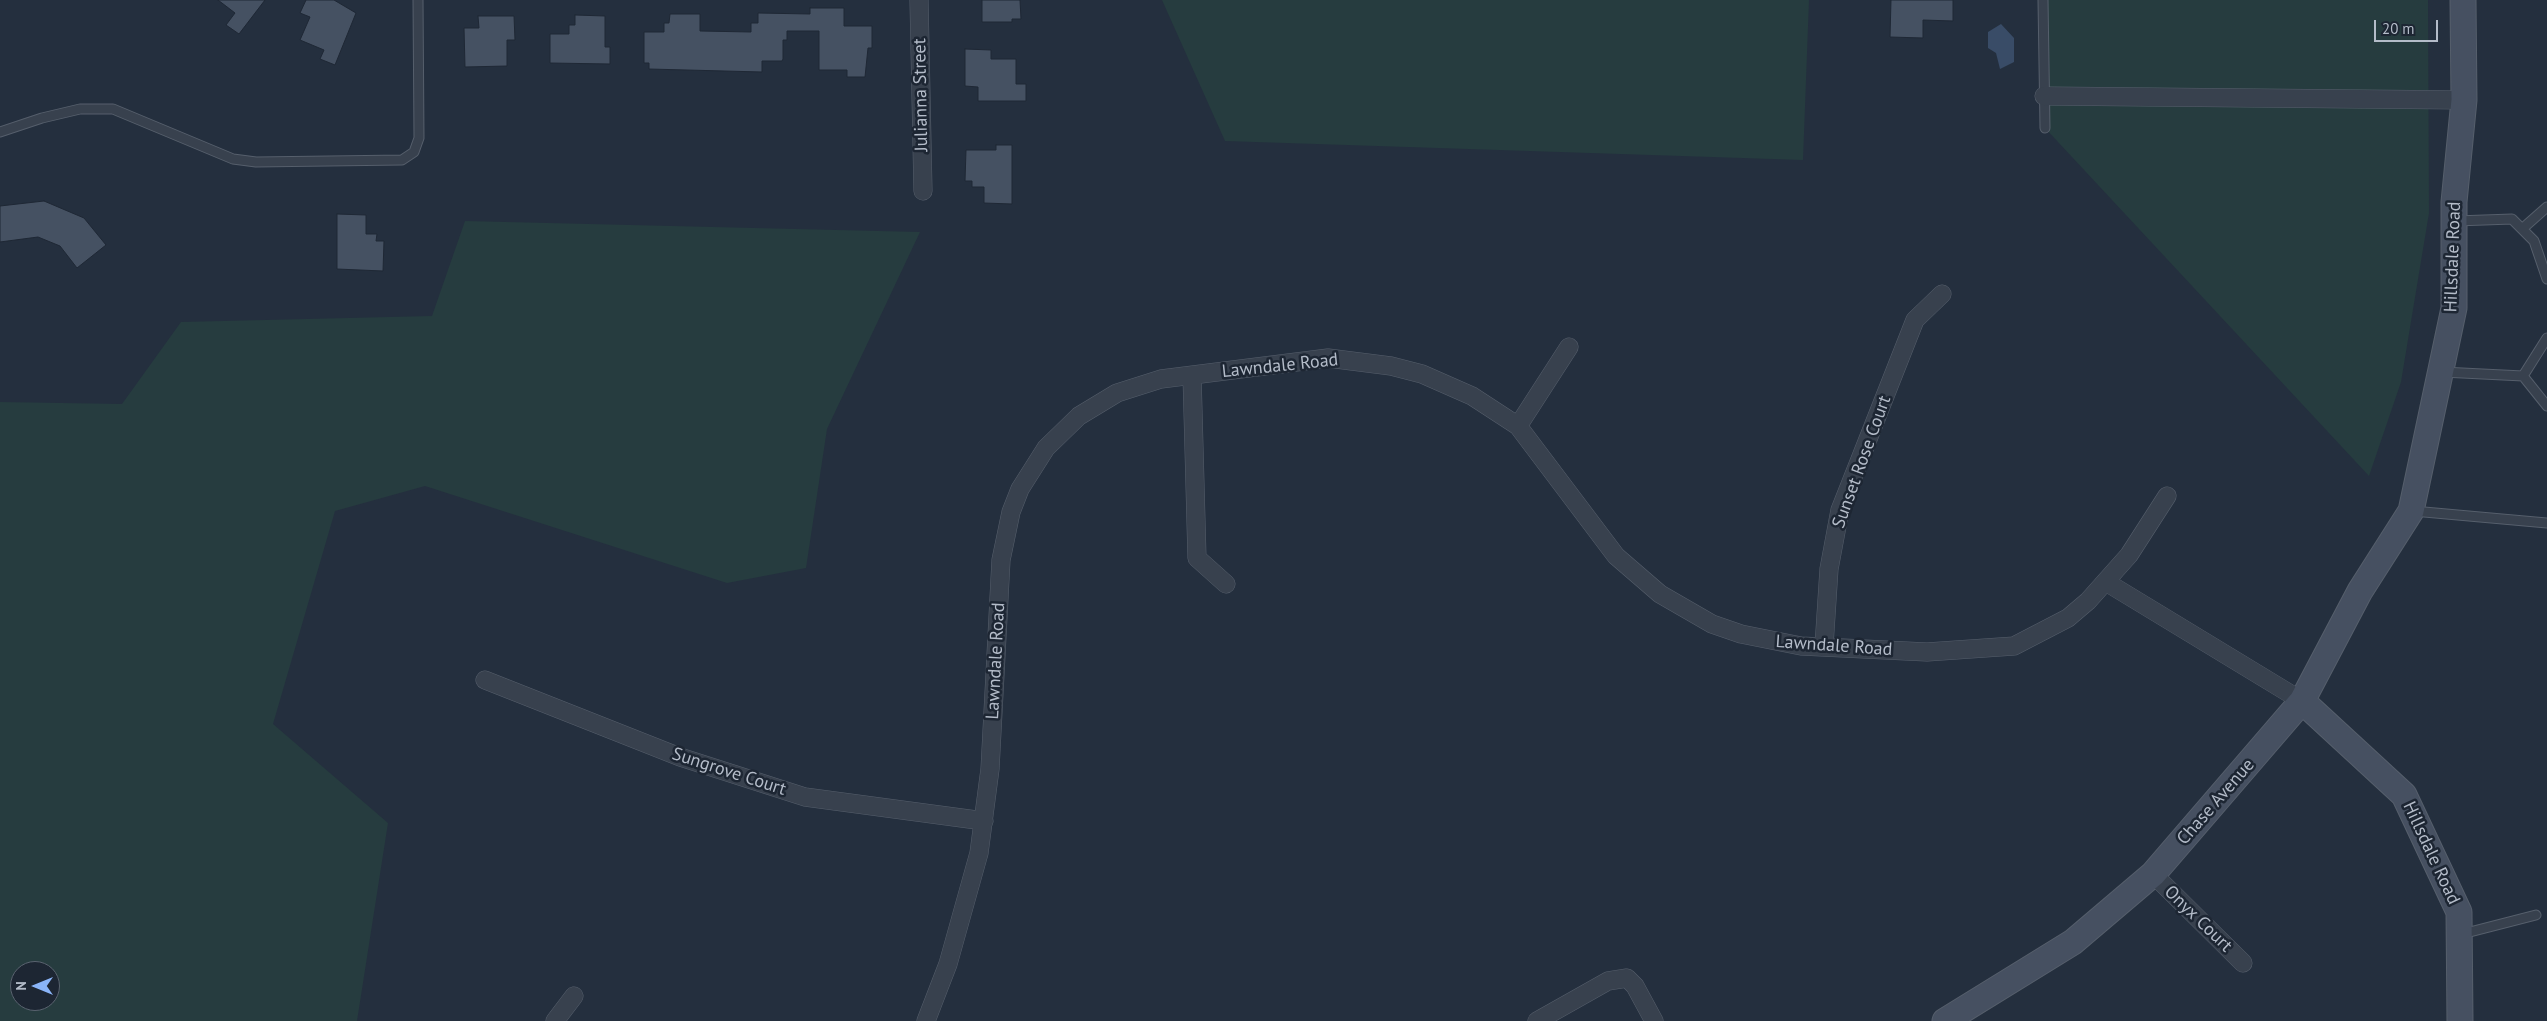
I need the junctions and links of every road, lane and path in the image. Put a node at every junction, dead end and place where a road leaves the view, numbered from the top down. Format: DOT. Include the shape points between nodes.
graph roads {
  1 [pos="418,0"];
  2 [pos="919,0"];
  3 [pos="2043,0"];
  4 [pos="2463,0"];
  5 [pos="2044,96"];
  6 [pos="2464,100"];
  7 [pos="2045,128"];
  8 [pos="0,132"];
  9 [pos="924,190"];
  10 [pos="2547,207"];
  11 [pos="2454,221"];
  12 [pos="2522,229"];
  13 [pos="2547,279"];
  14 [pos="1942,294"];
  15 [pos="2547,338"];
  16 [pos="1569,348"];
  17 [pos="2442,372"];
  18 [pos="1192,375"];
  19 [pos="2523,376"];
  20 [pos="2547,406"];
  21 [pos="1518,426"];
  22 [pos="2167,496"];
  23 [pos="2411,511"];
  24 [pos="2547,523"];
  25 [pos="2106,582"];
  26 [pos="1226,584"];
  27 [pos="1824,646"];
  28 [pos="485,680"];
  29 [pos="2302,700"];
  30 [pos="984,821"];
  31 [pos="2153,874"];
  32 [pos="2536,915"];
  33 [pos="2459,935"];
  34 [pos="2243,963"];
  35 [pos="574,996"];
  36 [pos="555,1021"];
  37 [pos="926,1021"];
  38 [pos="1537,1021"];
  39 [pos="1654,1021"];
  40 [pos="1945,1021"];
  41 [pos="2460,1021"];
  1 -- 8 [label="lane" via="419,138 414,152 402,160 256,162 233,159 113,109 80,109"];
  2 -- 9 [label="street, Julianna Street"];
  3 -- 5 [label="lane"];
  4 -- 6 [label="main road, Hillsdale Road"];
  5 -- 6 [label="street"];
  5 -- 7 [label="lane"];
  6 -- 11 [label="main road, Hillsdale Road"];
  10 -- 12 [label="lane"];
  11 -- 12 [label="lane" via="2512,219"];
  11 -- 17 [label="main road, Hillsdale Road" via="2454,308"];
  12 -- 13 [label="lane" via="2534,241"];
  14 -- 27 [label="street, Sunset Rose Court" via="1916,320 1840,510 1829,569"];
  15 -- 19 [label="lane"];
  16 -- 21 [label="street"];
  17 -- 19 [label="lane"];
  17 -- 23 [label="main road, Hillsdale Road"];
  18 -- 21 [label="street, Lawndale Road" via="1328,358 1360,360 1447,384"];
  18 -- 26 [label="street" via="1197,558"];
  18 -- 30 [label="street, Lawndale Road" via="1138,385 1097,403 1046,448 1020,489 1009,520 1001,560 990,769"];
  19 -- 20 [label="lane"];
  21 -- 27 [label="street, Lawndale Road" via="1609,548 1660,594 1712,624 1741,634 1778,643"];
  22 -- 25 [label="street, Lawndale Road" via="2129,555"];
  23 -- 24 [label="lane"];
  23 -- 29 [label="main road, Chase Avenue" via="2360,591"];
  25 -- 27 [label="street, Lawndale Road" via="2068,618 2014,646 1927,652"];
  25 -- 29 [label="street"];
  28 -- 30 [label="street, Sungrove Court" via="680,757 805,797"];
  29 -- 31 [label="main road, Chase Avenue"];
  29 -- 33 [label="main road, Hillsdale Road" via="2404,795 2459,912"];
  30 -- 37 [label="street, Lawndale Road" via="968,900"];
  31 -- 34 [label="street, Onyx Court"];
  31 -- 40 [label="main road, Chase Avenue" via="2073,942"];
  32 -- 33 [label="lane"];
  33 -- 41 [label="main road, Hillsdale Road"];
  35 -- 36 [label="street"];
  38 -- 39 [label="street" via="1608,981 1627,978 1636,986"];
}
